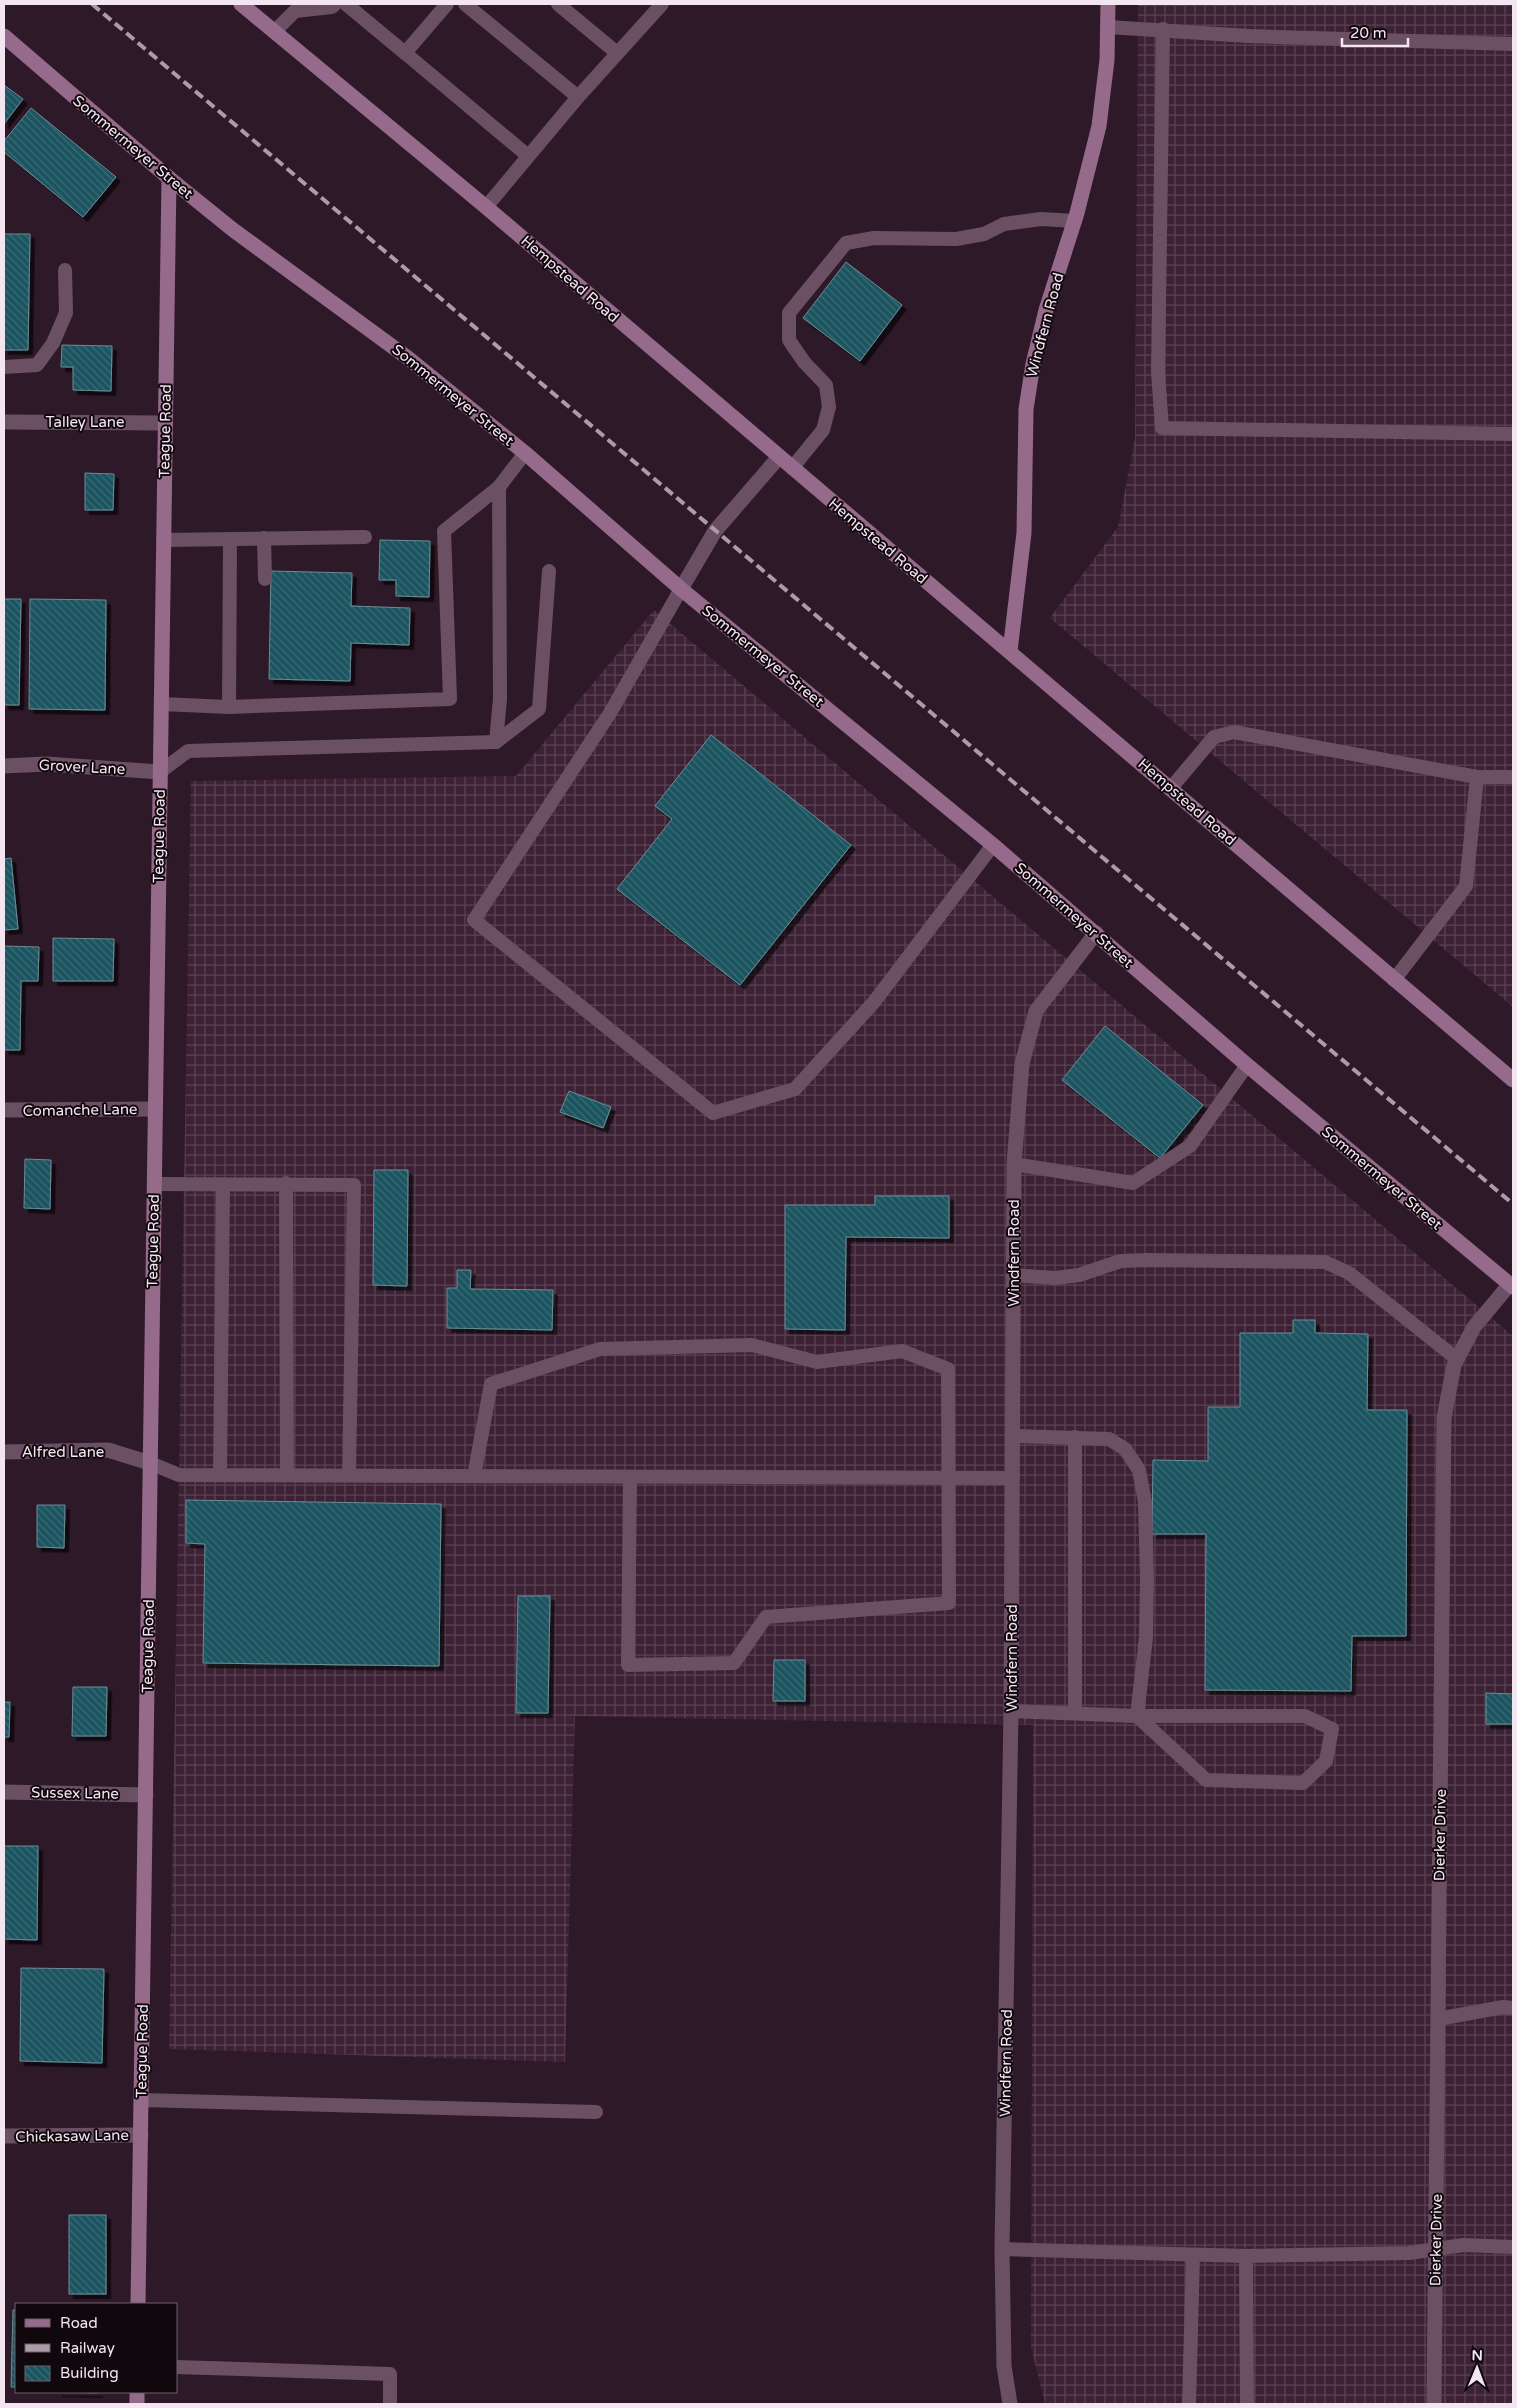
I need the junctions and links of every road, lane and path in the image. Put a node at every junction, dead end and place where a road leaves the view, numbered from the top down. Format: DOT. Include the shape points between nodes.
graph roads {
  1 [pos="241,4"];
  2 [pos="335,4"];
  3 [pos="346,4"];
  4 [pos="447,4"];
  5 [pos="465,4"];
  6 [pos="558,4"];
  7 [pos="662,4"];
  8 [pos="1108,4"];
  9 [pos="1108,27"];
  10 [pos="1163,29"];
  11 [pos="274,32"];
  12 [pos="4,36"];
  13 [pos="1513,44"];
  14 [pos="405,53"];
  15 [pos="617,53"];
  16 [pos="578,96"];
  17 [pos="527,155"];
  18 [pos="169,178"];
  19 [pos="486,207"];
  20 [pos="1075,221"];
  21 [pos="65,270"];
  22 [pos="4,367"];
  23 [pos="4,422"];
  24 [pos="165,423"];
  25 [pos="1513,434"];
  26 [pos="525,453"];
  27 [pos="779,457"];
  28 [pos="792,468"];
  29 [pos="499,487"];
  30 [pos="365,537"];
  31 [pos="264,538"];
  32 [pos="230,539"];
  33 [pos="164,540"];
  34 [pos="549,571"];
  35 [pos="265,579"];
  36 [pos="680,589"];
  37 [pos="1010,651"];
  38 [pos="161,704"];
  39 [pos="229,707"];
  40 [pos="496,742"];
  41 [pos="4,766"];
  42 [pos="160,772"];
  43 [pos="1477,777"];
  44 [pos="1513,777"];
  45 [pos="1170,788"];
  46 [pos="993,845"];
  47 [pos="1096,933"];
  48 [pos="1394,980"];
  49 [pos="1247,1065"];
  50 [pos="1513,1080"];
  51 [pos="155,1109"];
  52 [pos="4,1110"];
  53 [pos="1014,1164"];
  54 [pos="286,1183"];
  55 [pos="154,1184"];
  56 [pos="223,1185"];
  57 [pos="1014,1275"];
  58 [pos="1511,1285"];
  59 [pos="1457,1359"];
  60 [pos="1013,1436"];
  61 [pos="1076,1437"];
  62 [pos="4,1452"];
  63 [pos="150,1463"];
  64 [pos="220,1474"];
  65 [pos="287,1475"];
  66 [pos="349,1475"];
  67 [pos="474,1476"];
  68 [pos="630,1476"];
  69 [pos="948,1478"];
  70 [pos="1013,1478"];
  71 [pos="1011,1711"];
  72 [pos="1076,1713"];
  73 [pos="1137,1716"];
  74 [pos="4,1792"];
  75 [pos="146,1795"];
  76 [pos="1513,2008"];
  77 [pos="1438,2019"];
  78 [pos="141,2100"];
  79 [pos="596,2112"];
  80 [pos="140,2135"];
  81 [pos="4,2136"];
  82 [pos="1513,2247"];
  83 [pos="1002,2249"];
  84 [pos="1436,2250"];
  85 [pos="1193,2254"];
  86 [pos="1246,2256"];
  87 [pos="138,2303"];
  88 [pos="178,2367"];
  89 [pos="390,2404"];
  90 [pos="1010,2404"];
  91 [pos="1189,2404"];
  92 [pos="1247,2404"];
  93 [pos="1434,2404"];
  1 -- 11 [label="street, Hempstead Road"];
  2 -- 11 [label="lane" via="295,11"];
  3 -- 14 [label="lane"];
  4 -- 14 [label="lane"];
  5 -- 16 [label="lane"];
  6 -- 15 [label="lane"];
  7 -- 15 [label="lane"];
  8 -- 9 [label="street, Windfern Road"];
  9 -- 10 [label="lane"];
  9 -- 20 [label="street, Windfern Road" via="1099,126"];
  10 -- 13 [label="lane" via="1248,36"];
  10 -- 25 [label="lane" via="1158,372 1162,428"];
  11 -- 19 [label="street, Hempstead Road"];
  12 -- 18 [label="street, Sommermeyer Street"];
  14 -- 17 [label="lane"];
  15 -- 16 [label="lane"];
  16 -- 17 [label="lane"];
  17 -- 19 [label="lane"];
  18 -- 24 [label="street, Teague Road"];
  18 -- 26 [label="street, Sommermeyer Street" via="232,229 408,358"];
  19 -- 27 [label="street, Hempstead Road"];
  20 -- 28 [label="lane" via="1041,219 1004,224 984,234 956,239 874,238 846,243 789,313 789,340 826,385 829,408 823,430"];
  20 -- 37 [label="street, Windfern Road" via="1032,364 1026,409 1024,533"];
  21 -- 22 [label="lane" via="66,313 53,343 36,365"];
  23 -- 24 [label="street, Talley Lane"];
  24 -- 33 [label="street, Teague Road"];
  26 -- 29 [label="lane"];
  26 -- 36 [label="street, Sommermeyer Street"];
  27 -- 28 [label="street, Hempstead Road"];
  27 -- 36 [label="street" via="715,531"];
  28 -- 37 [label="street, Hempstead Road"];
  29 -- 39 [label="lane" via="444,530 450,699"];
  29 -- 40 [label="lane" via="500,699"];
  30 -- 31 [label="lane"];
  31 -- 32 [label="lane"];
  31 -- 35 [label="lane"];
  32 -- 33 [label="lane"];
  32 -- 39 [label="lane"];
  33 -- 38 [label="street, Teague Road"];
  34 -- 40 [label="lane" via="539,709"];
  36 -- 46 [label="street, Sommermeyer Street"];
  36 -- 46 [label="lane" via="610,714 474,920 713,1113 795,1089 874,1002"];
  37 -- 45 [label="street, Hempstead Road"];
  38 -- 39 [label="lane"];
  38 -- 42 [label="street, Teague Road"];
  40 -- 42 [label="lane" via="188,751"];
  41 -- 42 [label="street, Grover Lane" via="46,764"];
  42 -- 51 [label="street, Teague Road"];
  43 -- 44 [label="lane"];
  43 -- 45 [label="lane" via="1234,732 1214,737"];
  43 -- 48 [label="lane" via="1466,886"];
  45 -- 48 [label="street, Hempstead Road"];
  46 -- 47 [label="street, Sommermeyer Street"];
  47 -- 49 [label="street, Sommermeyer Street"];
  47 -- 53 [label="street, Windfern Road" via="1036,1011 1022,1064"];
  48 -- 50 [label="street, Hempstead Road"];
  49 -- 53 [label="lane" via="1190,1146 1133,1183"];
  49 -- 58 [label="street, Sommermeyer Street"];
  51 -- 52 [label="street, Comanche Lane"];
  51 -- 55 [label="street, Teague Road"];
  53 -- 57 [label="street, Windfern Road"];
  54 -- 56 [label="lane"];
  54 -- 65 [label="lane"];
  54 -- 66 [label="lane" via="354,1185"];
  55 -- 56 [label="lane"];
  55 -- 63 [label="street, Teague Road"];
  56 -- 64 [label="lane"];
  57 -- 59 [label="lane" via="1055,1278 1079,1275 1121,1261 1325,1262 1349,1273"];
  57 -- 60 [label="street, Windfern Road"];
  58 -- 59 [label="street, Dierker Drive" via="1474,1327"];
  59 -- 77 [label="street, Dierker Drive" via="1444,1418"];
  60 -- 61 [label="lane"];
  60 -- 70 [label="street, Windfern Road"];
  61 -- 72 [label="lane"];
  61 -- 73 [label="lane" via="1109,1439 1126,1449 1139,1470 1145,1502 1148,1580 1146,1637"];
  62 -- 63 [label="street, Alfred Lane" via="108,1450"];
  63 -- 64 [label="lane" via="179,1474"];
  63 -- 75 [label="street, Teague Road"];
  64 -- 65 [label="lane"];
  65 -- 66 [label="lane"];
  66 -- 67 [label="lane"];
  67 -- 68 [label="lane"];
  67 -- 69 [label="lane" via="490,1384 600,1350 752,1345 817,1362 902,1351 948,1369"];
  68 -- 69 [label="lane"];
  68 -- 69 [label="lane" via="628,1665 734,1663 766,1618 949,1604"];
  69 -- 70 [label="lane"];
  70 -- 71 [label="street, Windfern Road"];
  71 -- 72 [label="lane"];
  71 -- 83 [label="street, Windfern Road"];
  72 -- 73 [label="lane"];
  73 -- 73 [label="lane" via="1206,1780 1303,1783 1326,1761 1332,1729 1305,1716"];
  74 -- 75 [label="street, Sussex Lane"];
  75 -- 78 [label="street, Teague Road"];
  76 -- 77 [label="lane"];
  77 -- 84 [label="street, Dierker Drive"];
  78 -- 79 [label="lane"];
  78 -- 80 [label="street, Teague Road"];
  80 -- 81 [label="street, Chickasaw Lane"];
  80 -- 87 [label="street, Teague Road"];
  82 -- 84 [label="lane" via="1463,2245"];
  83 -- 85 [label="lane"];
  83 -- 90 [label="street, Windfern Road" via="1004,2366"];
  84 -- 86 [label="lane"];
  84 -- 93 [label="street, Dierker Drive"];
  85 -- 86 [label="lane"];
  85 -- 91 [label="lane"];
  86 -- 92 [label="lane"];
  88 -- 89 [label="lane" via="390,2374"];
}
